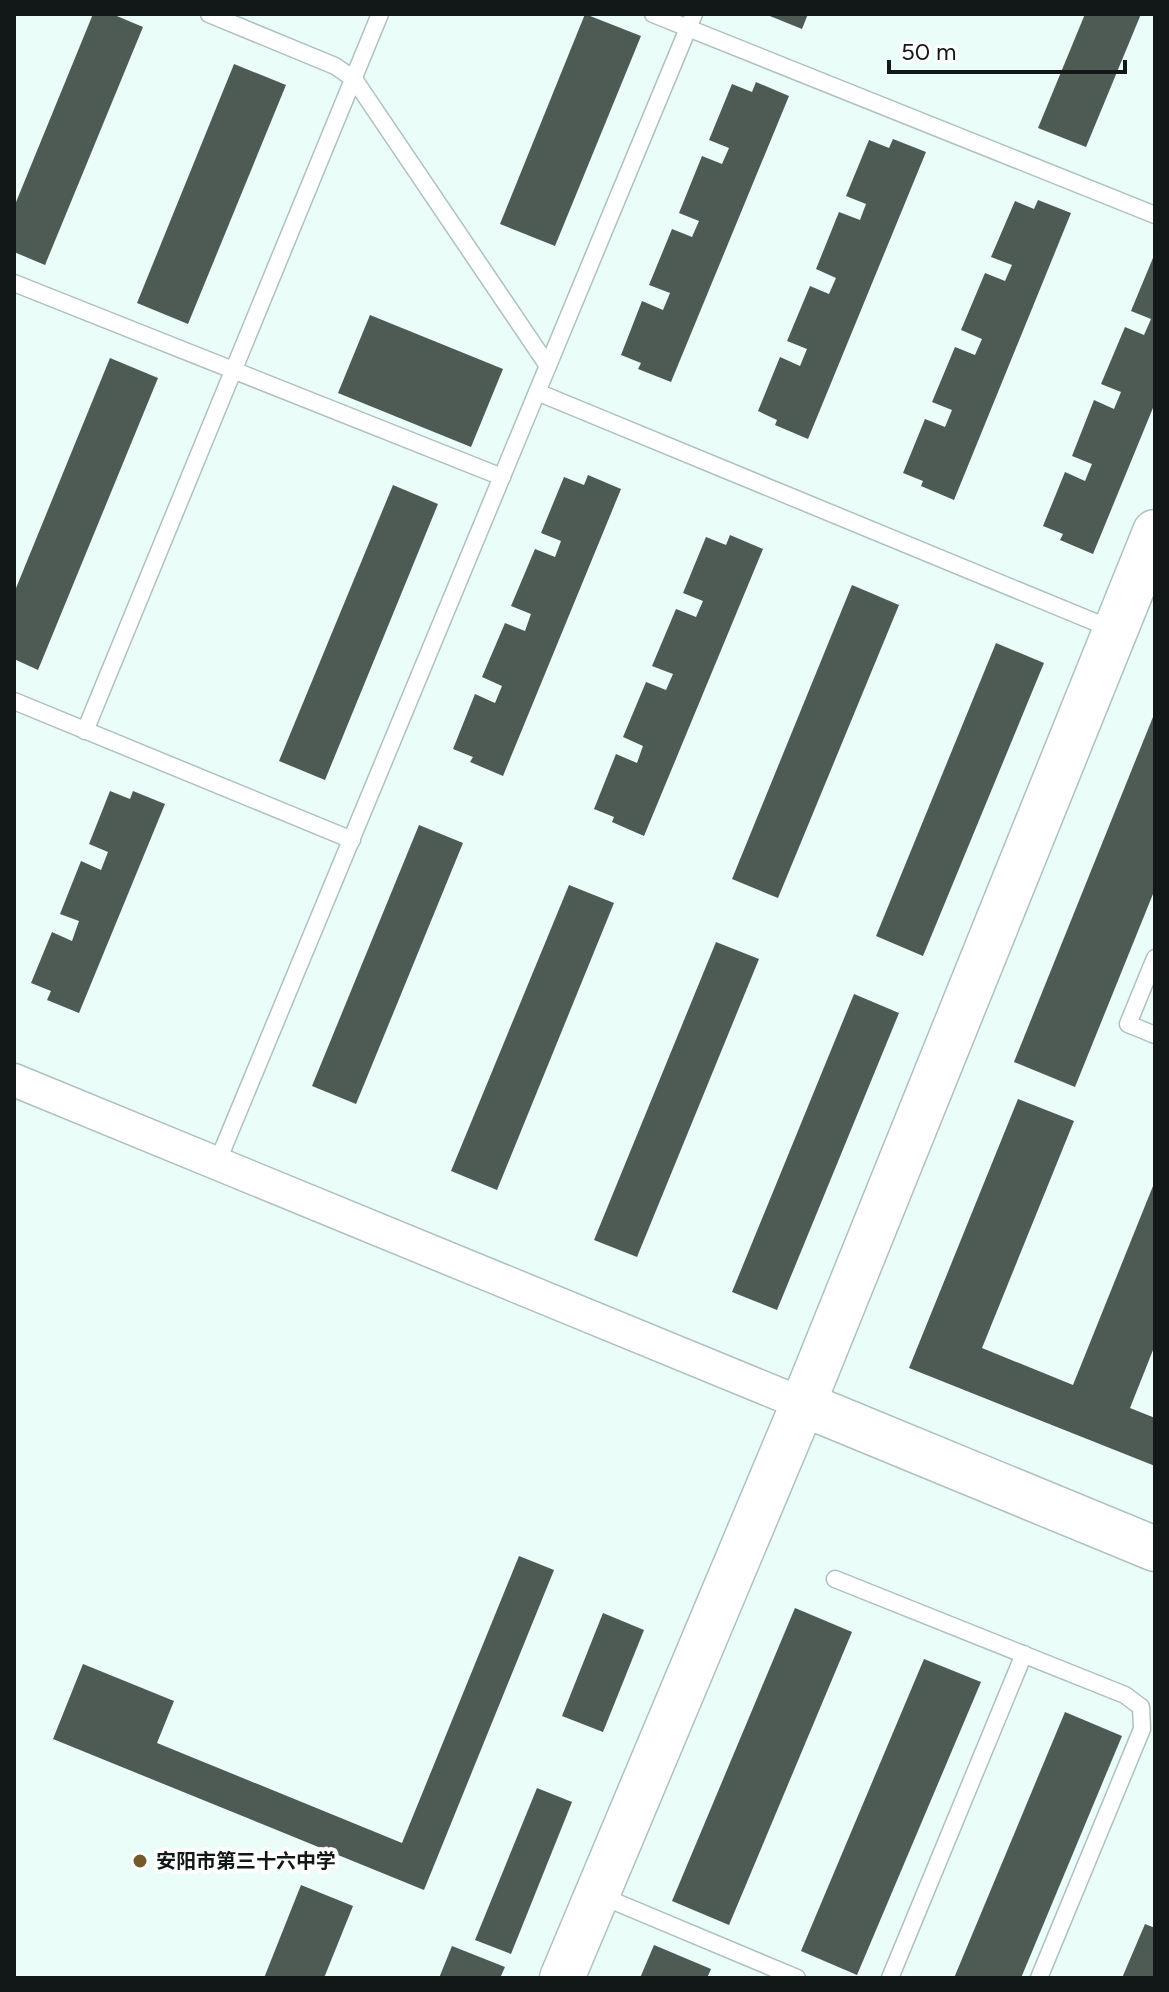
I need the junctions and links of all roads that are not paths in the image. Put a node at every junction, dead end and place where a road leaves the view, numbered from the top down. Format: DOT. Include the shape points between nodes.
graph roads {
  1 [pos="209,14"];
  2 [pos="380,14"];
  3 [pos="653,14"];
  4 [pos="691,21"];
  5 [pos="354,79"];
  6 [pos="1155,215"];
  7 [pos="14,283"];
  8 [pos="548,366"];
  9 [pos="234,370"];
  10 [pos="537,392"];
  11 [pos="502,477"];
  12 [pos="1155,532"];
  13 [pos="1115,631"];
  14 [pos="14,701"];
  15 [pos="85,731"];
  16 [pos="352,840"];
  17 [pos="1155,958"];
  18 [pos="1155,1035"];
  19 [pos="14,1080"];
  20 [pos="217,1163"];
  21 [pos="803,1404"];
  22 [pos="1155,1549"];
  23 [pos="835,1579"];
  24 [pos="1024,1654"];
  25 [pos="597,1894"];
  26 [pos="562,1978"];
  27 [pos="797,1978"];
  28 [pos="890,1978"];
  29 [pos="1039,1978"];
  1 -- 5 [label="lane" via="335,66"];
  2 -- 5 [label="lane"];
  3 -- 4 [label="lane"];
  4 -- 6 [label="lane"];
  4 -- 8 [label="lane"];
  5 -- 8 [label="lane"];
  5 -- 9 [label="lane"];
  7 -- 9 [label="lane"];
  8 -- 10 [label="lane"];
  9 -- 11 [label="lane"];
  9 -- 15 [label="lane"];
  10 -- 11 [label="lane"];
  10 -- 13 [label="lane"];
  11 -- 16 [label="lane"];
  12 -- 13 [label="street"];
  13 -- 21 [label="street"];
  14 -- 15 [label="lane"];
  15 -- 16 [label="lane"];
  16 -- 20 [label="lane"];
  17 -- 18 [label="lane" via="1128,1024"];
  19 -- 20 [label="street"];
  20 -- 21 [label="street"];
  21 -- 22 [label="street"];
  21 -- 25 [label="street"];
  23 -- 24 [label="lane"];
  24 -- 28 [label="lane"];
  24 -- 29 [label="lane" via="1125,1695 1141,1707 1142,1729"];
  25 -- 26 [label="street"];
  25 -- 27 [label="lane"];
}
